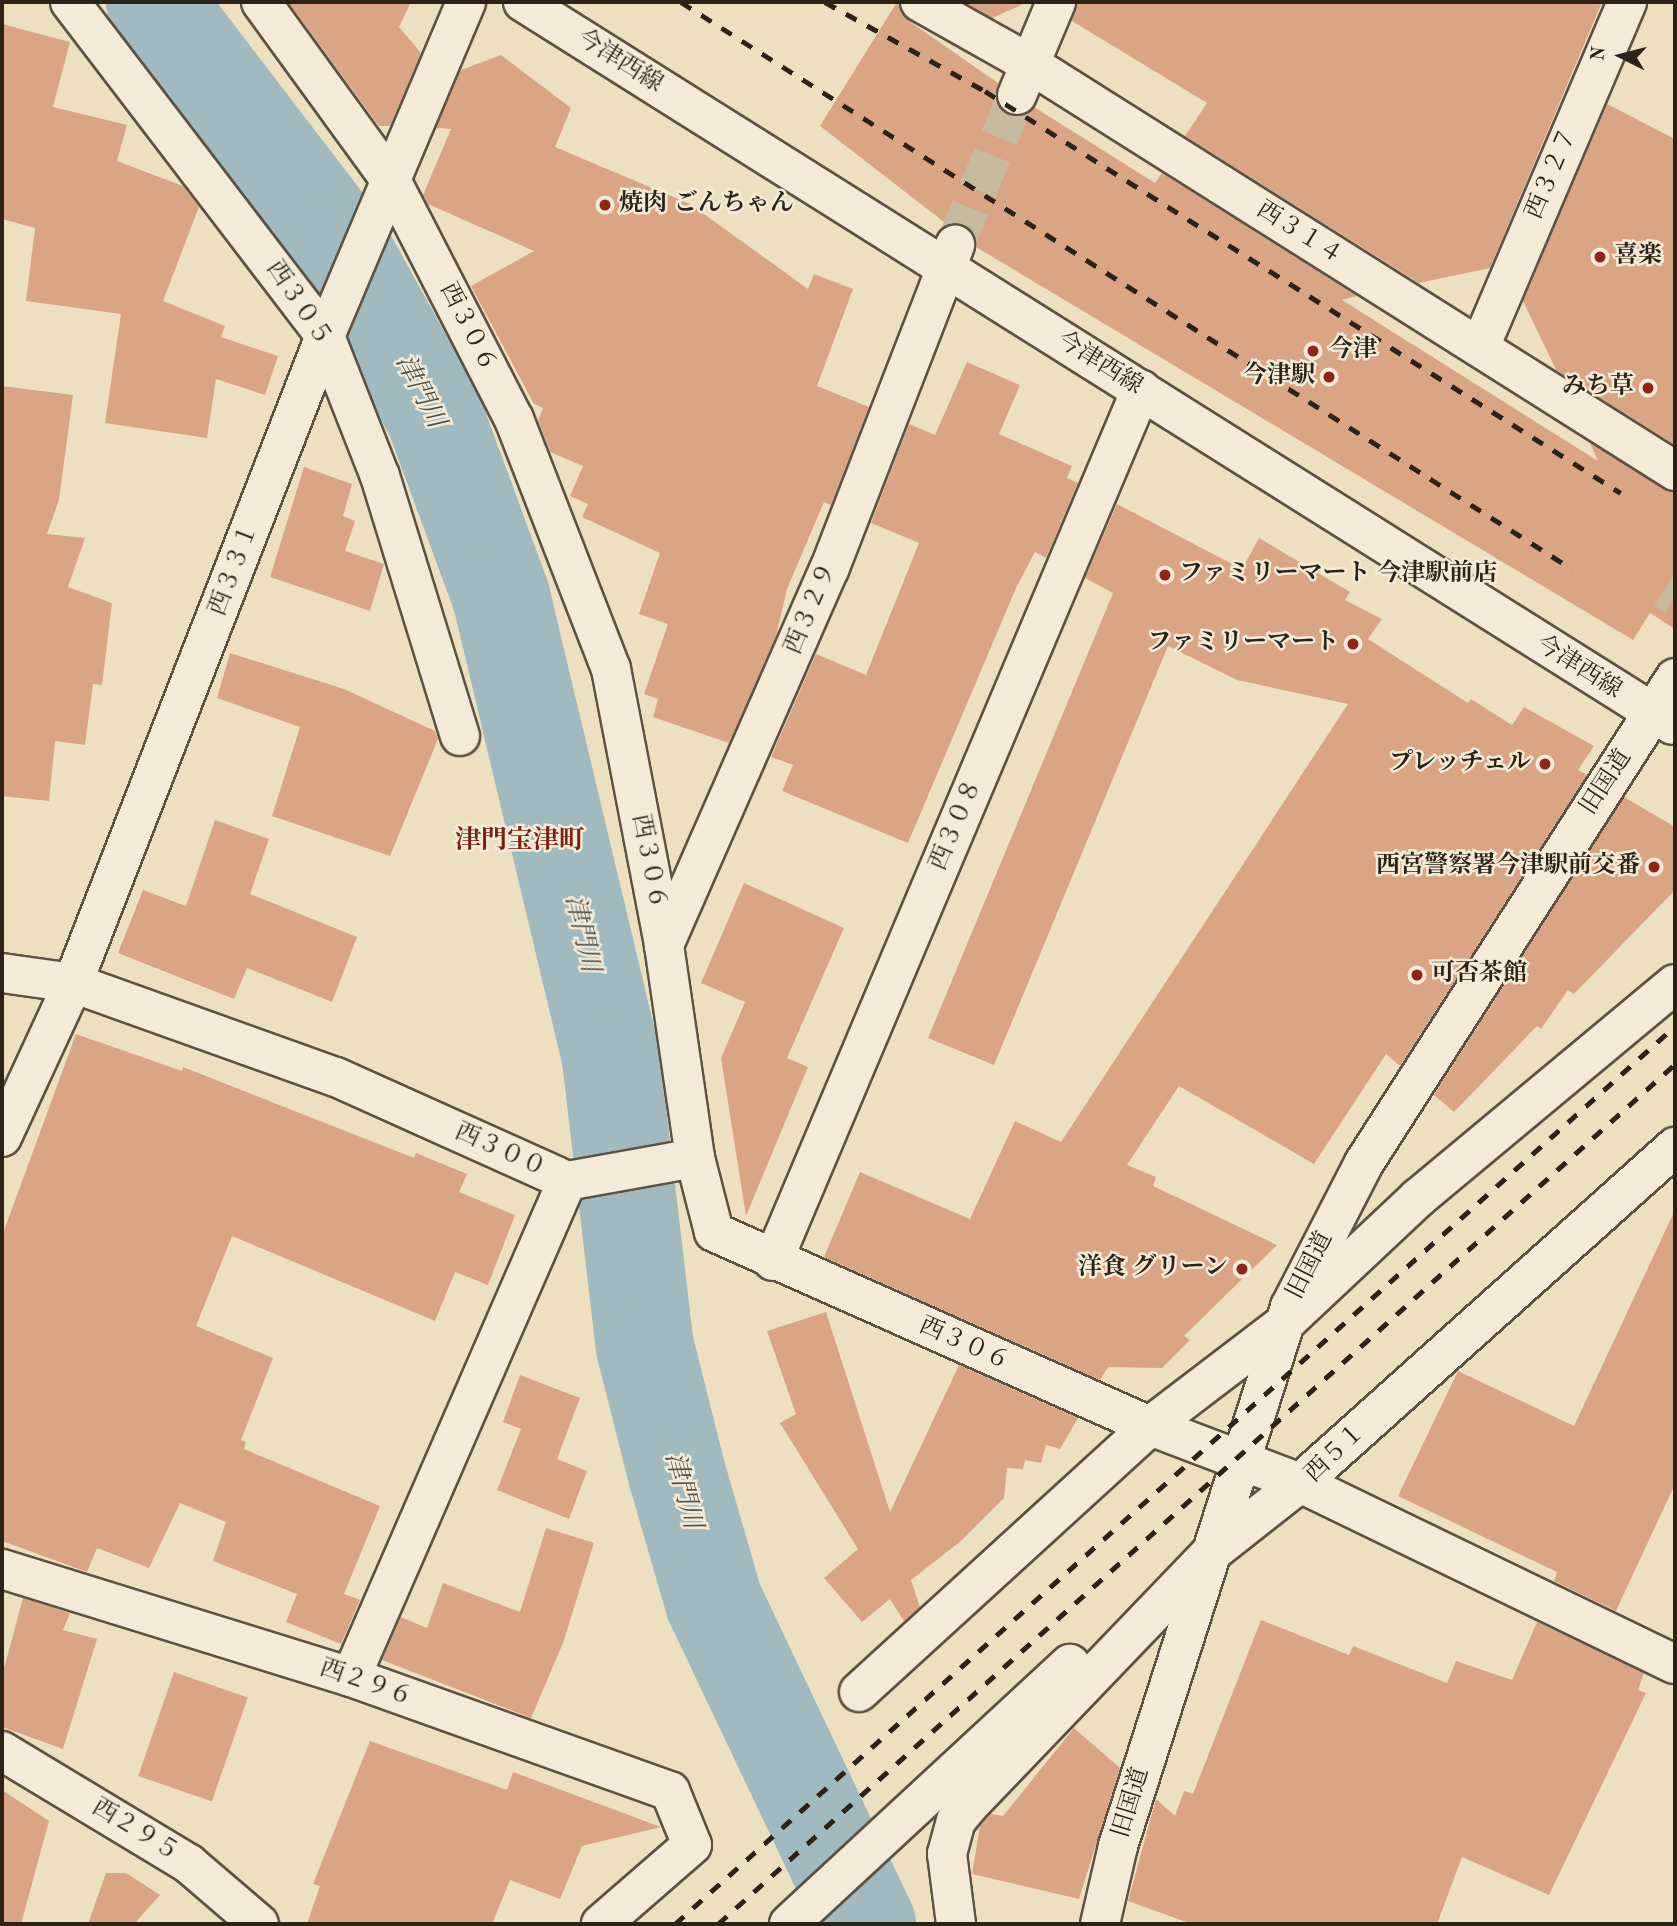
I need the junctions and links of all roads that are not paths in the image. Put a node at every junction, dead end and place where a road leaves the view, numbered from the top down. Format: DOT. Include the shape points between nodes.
graph roads {
  1 [pos="70,2"];
  2 [pos="261,2"];
  3 [pos="466,2"];
  4 [pos="523,2"];
  5 [pos="920,2"];
  6 [pos="1056,2"];
  7 [pos="1627,2"];
  8 [pos="1024,80"];
  9 [pos="386,197"];
  10 [pos="951,256"];
  11 [pos="325,336"];
  12 [pos="1480,347"];
  13 [pos="1141,390"];
  14 [pos="1675,471"];
  15 [pos="1675,678"];
  16 [pos="1663,720"];
  17 [pos="460,736"];
  18 [pos="664,945"];
  19 [pos="2,973"];
  20 [pos="73,983"];
  21 [pos="1675,984"];
  22 [pos="2,1137"];
  23 [pos="1675,1147"];
  24 [pos="695,1158"];
  25 [pos="568,1181"];
  26 [pos="773,1261"];
  27 [pos="1284,1323"];
  28 [pos="1150,1426"];
  29 [pos="1242,1465"];
  30 [pos="1300,1483"];
  31 [pos="1211,1553"];
  32 [pos="2,1569"];
  33 [pos="1149,1616"];
  34 [pos="1675,1664"];
  35 [pos="351,1678"];
  36 [pos="859,1692"];
  37 [pos="2,1751"];
  38 [pos="247,1920"];
  39 [pos="601,1924"];
  40 [pos="789,1924"];
  41 [pos="956,1924"];
  42 [pos="1100,1924"];
  1 -- 11 [label="street, 西３０５"];
  2 -- 9 [label="street, 西３０６"];
  3 -- 9 [label="street, 西３３１"];
  4 -- 10 [label="street, 今津西線"];
  5 -- 8 [label="street, 西３１４"];
  6 -- 8 [label="street"];
  7 -- 12 [label="street, 西３２７"];
  8 -- 12 [label="street, 西３１４"];
  9 -- 11 [label="street, 西３３１"];
  9 -- 18 [label="street, 西３０６" via="514,419 611,669"];
  10 -- 13 [label="street, 今津西線"];
  10 -- 18 [label="street, 西３２９" via="829,570"];
  11 -- 17 [label="street, 西３０５" via="380,475"];
  11 -- 20 [label="street, 西３３１"];
  12 -- 14 [label="street, 西３１４"];
  13 -- 16 [label="street, 今津西線"];
  13 -- 26 [label="street, 西３０８"];
  15 -- 16 [label="street, 旧国道"];
  16 -- 27 [label="street, 旧国道" via="1364,1163"];
  18 -- 24 [label="street, 西３０６"];
  19 -- 20 [label="street, 西３００"];
  20 -- 22 [label="street, 西３３１"];
  20 -- 25 [label="street, 西３００" via="336,1077"];
  21 -- 27 [label="street" via="1418,1198"];
  23 -- 30 [label="street, 西５１"];
  24 -- 25 [label="street"];
  24 -- 26 [label="street, 西３０６" via="714,1232"];
  25 -- 35 [label="street, 西３００"];
  26 -- 28 [label="street, 西３０６"];
  27 -- 28 [label="street"];
  27 -- 29 [label="street, 旧国道"];
  28 -- 29 [label="street, 西３０６"];
  28 -- 36 [label="street"];
  29 -- 30 [label="street, 西３０６"];
  29 -- 31 [label="street, 旧国道"];
  30 -- 31 [label="street"];
  30 -- 34 [label="street, 西５１"];
  31 -- 33 [label="street"];
  31 -- 42 [label="street, 旧国道" via="1118,1846"];
  32 -- 35 [label="street, 西２９６"];
  33 -- 40 [label="street" via="1113,1625"];
  33 -- 41 [label="street" via="956,1821 947,1854"];
  35 -- 39 [label="street, 西２９６" via="670,1791 692,1845"];
  37 -- 38 [label="street, 西２９５" via="189,1864"];
}
